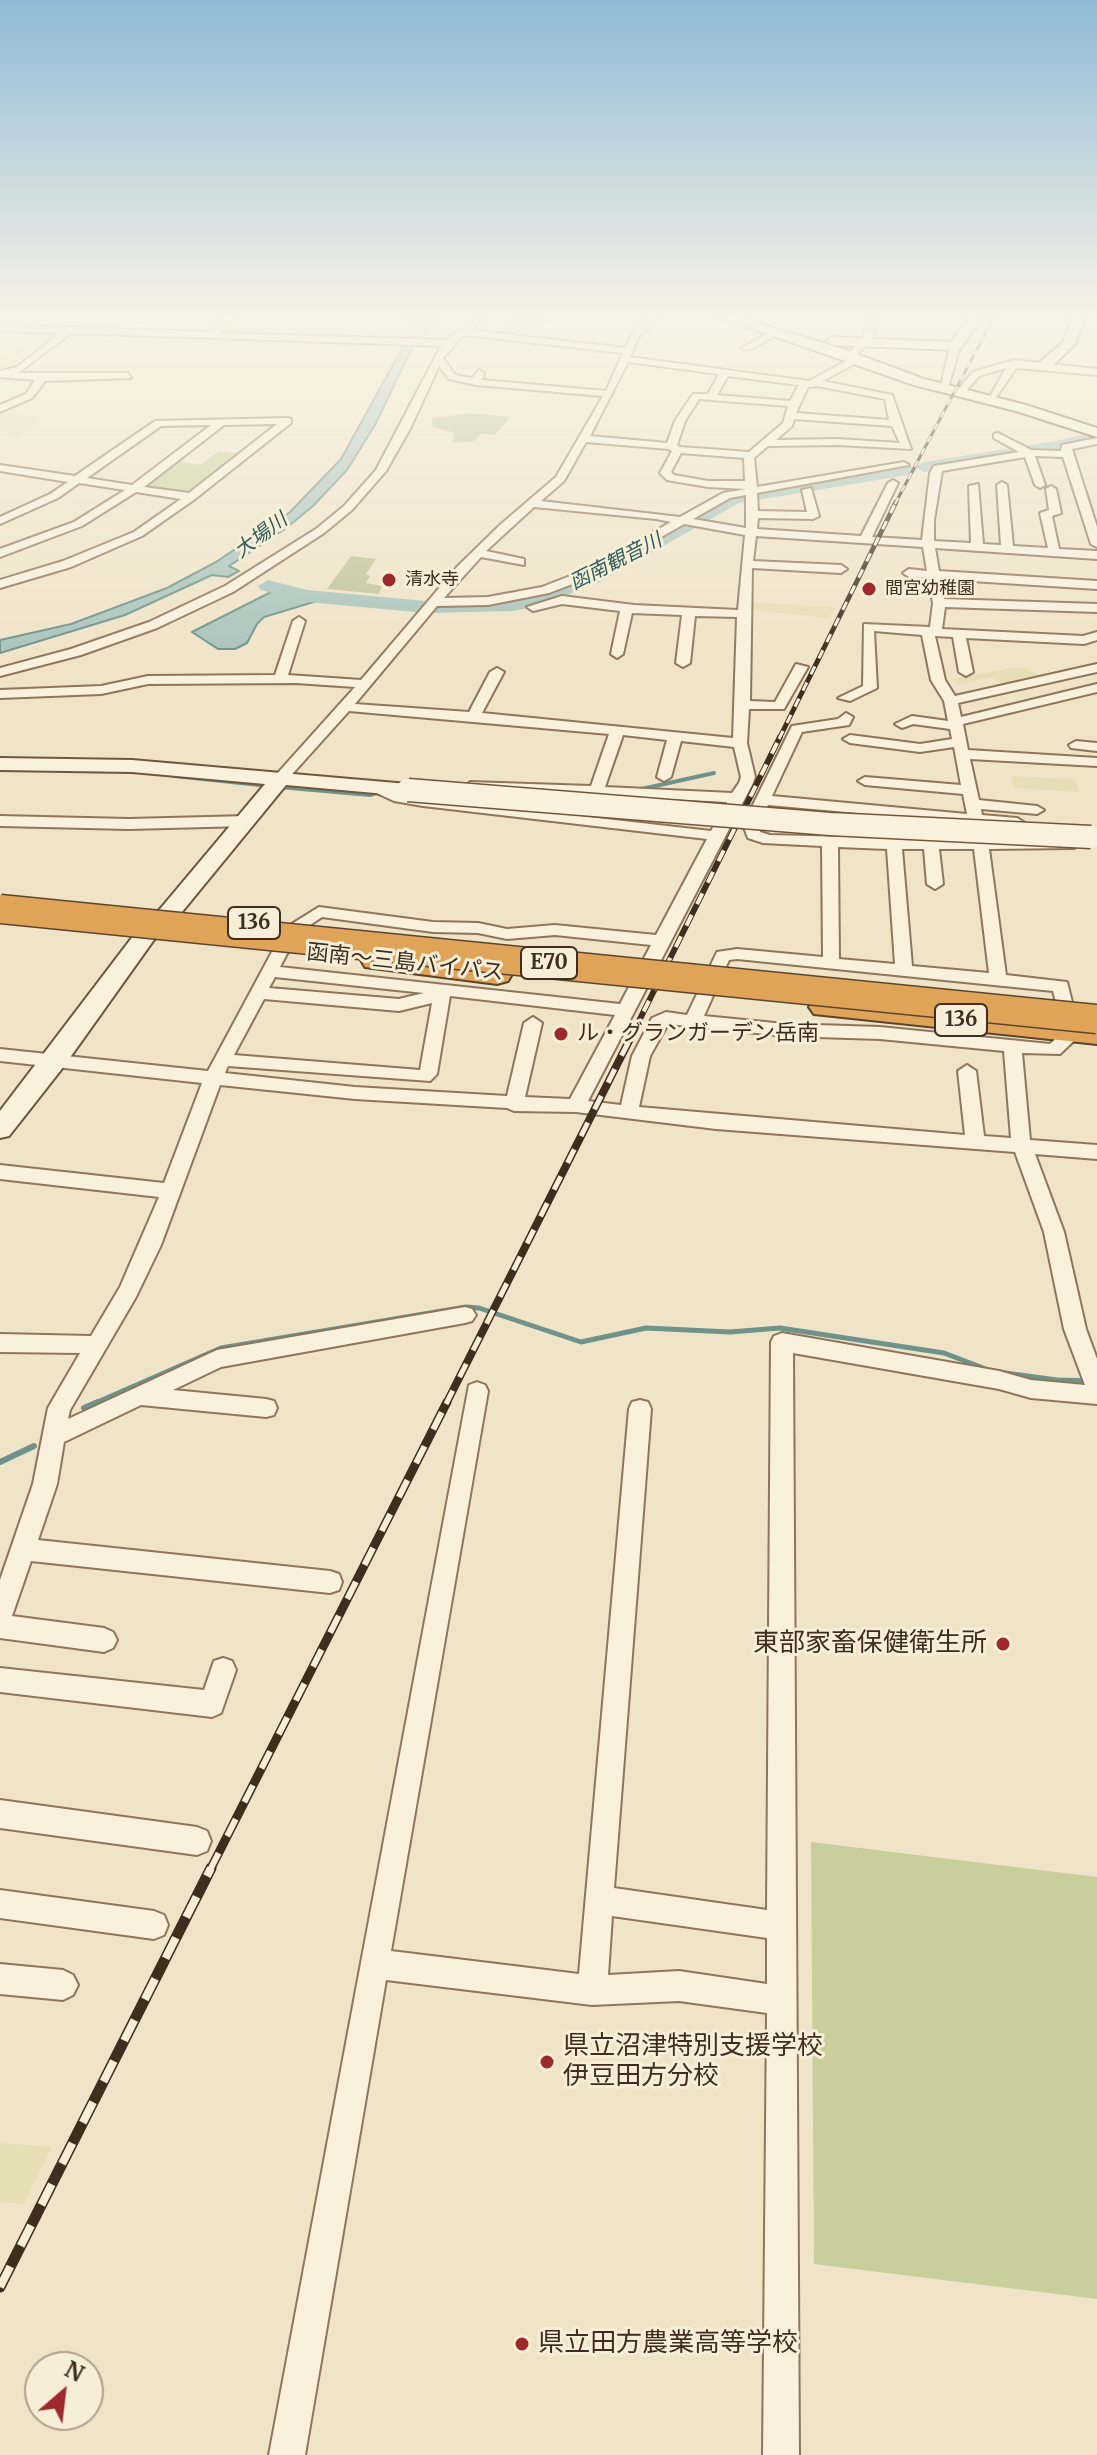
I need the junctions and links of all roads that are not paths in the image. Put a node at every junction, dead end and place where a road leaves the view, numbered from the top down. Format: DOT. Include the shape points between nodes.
graph roads {
  1 [pos="147,432"];
  2 [pos="210,432"];
  3 [pos="274,432"];
  4 [pos="404,432"];
  5 [pos="588,432"];
  6 [pos="678,432"];
  7 [pos="779,432"];
  8 [pos="900,432"];
  9 [pos="1096,434"];
  10 [pos="998,436"];
  11 [pos="584,439"];
  12 [pos="765,443"];
  13 [pos="674,448"];
  14 [pos="1026,451"];
  15 [pos="1067,454"];
  16 [pos="750,455"];
  17 [pos="904,465"];
  18 [pos="0,468"];
  19 [pos="381,471"];
  20 [pos="1002,474"];
  21 [pos="78,480"];
  22 [pos="893,483"];
  23 [pos="974,486"];
  24 [pos="135,489"];
  25 [pos="752,490"];
  26 [pos="807,490"];
  27 [pos="1080,492"];
  28 [pos="1097,493"];
  29 [pos="191,497"];
  30 [pos="975,500"];
  31 [pos="1003,502"];
  32 [pos="531,503"];
  33 [pos="1083,505"];
  34 [pos="1097,505"];
  35 [pos="363,509"];
  36 [pos="753,514"];
  37 [pos="0,521"];
  38 [pos="685,521"];
  39 [pos="1093,523"];
  40 [pos="749,532"];
  41 [pos="865,540"];
  42 [pos="928,544"];
  43 [pos="1097,544"];
  44 [pos="977,547"];
  45 [pos="1007,549"];
  46 [pos="1054,551"];
  47 [pos="0,553"];
  48 [pos="478,553"];
  49 [pos="1097,555"];
  50 [pos="520,562"];
  51 [pos="746,564"];
  52 [pos="841,569"];
  53 [pos="909,573"];
  54 [pos="935,575"];
  55 [pos="0,584"];
  56 [pos="1097,585"];
  57 [pos="939,603"];
  58 [pos="430,607"];
  59 [pos="627,608"];
  60 [pos="1097,608"];
  61 [pos="689,612"];
  62 [pos="744,614"];
  63 [pos="299,621"];
  64 [pos="931,632"];
  65 [pos="959,633"];
  66 [pos="1097,636"];
  67 [pos="617,654"];
  68 [pos="683,663"];
  69 [pos="801,667"];
  70 [pos="1097,668"];
  71 [pos="0,672"];
  72 [pos="497,672"];
  73 [pos="966,672"];
  74 [pos="280,679"];
  75 [pos="366,684"];
  76 [pos="1097,688"];
  77 [pos="0,694"];
  78 [pos="845,698"];
  79 [pos="951,701"];
  80 [pos="743,705"];
  81 [pos="346,707"];
  82 [pos="473,716"];
  83 [pos="846,717"];
  84 [pos="902,724"];
  85 [pos="956,724"];
  86 [pos="618,729"];
  87 [pos="675,736"];
  88 [pos="850,739"];
  89 [pos="740,743"];
  90 [pos="1076,745"];
  91 [pos="1097,747"];
  92 [pos="960,748"];
  93 [pos="1097,762"];
  94 [pos="0,764"];
  95 [pos="664,777"];
  96 [pos="281,778"];
  97 [pos="865,781"];
  98 [pos="375,787"];
  99 [pos="559,789"];
  100 [pos="597,790"];
  101 [pos="736,798"];
  102 [pos="762,800"];
  103 [pos="971,805"];
  104 [pos="1037,810"];
  105 [pos="553,816"];
  106 [pos="0,821"];
  107 [pos="247,821"];
  108 [pos="716,836"];
  109 [pos="1094,837"];
  110 [pos="830,843"];
  111 [pos="894,845"];
  112 [pos="931,845"];
  113 [pos="981,845"];
  114 [pos="935,884"];
  115 [pos="0,898"];
  116 [pos="0,909"];
  117 [pos="169,913"];
  118 [pos="0,921"];
  119 [pos="145,936"];
  120 [pos="661,941"];
  121 [pos="281,949"];
  122 [pos="904,970"];
  123 [pos="998,980"];
  124 [pos="831,983"];
  125 [pos="440,990"];
  126 [pos="259,993"];
  127 [pos="1097,1006"];
  128 [pos="625,1010"];
  129 [pos="693,1021"];
  130 [pos="1083,1022"];
  131 [pos="533,1023"];
  132 [pos="1013,1046"];
  133 [pos="0,1055"];
  134 [pos="55,1060"];
  135 [pos="218,1069"];
  136 [pos="967,1071"];
  137 [pos="514,1105"];
  138 [pos="576,1106"];
  139 [pos="629,1111"];
  140 [pos="0,1129"];
  141 [pos="975,1141"];
  142 [pos="1021,1145"];
  143 [pos="1097,1152"];
  144 [pos="0,1172"];
  145 [pos="172,1191"];
  146 [pos="465,1315"];
  147 [pos="0,1343"];
  148 [pos="96,1345"];
  149 [pos="1094,1377"];
  150 [pos="477,1391"];
  151 [pos="1097,1395"];
  152 [pos="137,1396"];
  153 [pos="266,1408"];
  154 [pos="640,1409"];
  155 [pos="52,1437"];
  156 [pos="23,1549"];
  157 [pos="330,1582"];
  158 [pos="0,1615"];
  159 [pos="0,1626"];
  160 [pos="104,1640"];
  161 [pos="223,1670"];
  162 [pos="0,1680"];
  163 [pos="0,1814"];
  164 [pos="197,1841"];
  165 [pos="600,1900"];
  166 [pos="0,1904"];
  167 [pos="154,1925"];
  168 [pos="782,1926"];
  169 [pos="376,1964"];
  170 [pos="0,1979"];
  171 [pos="63,1985"];
  172 [pos="592,1990"];
  173 [pos="782,2001"];
  174 [pos="287,2455"];
  175 [pos="781,2455"];
  1 -- 21 [label="street"];
  2 -- 24 [label="street"];
  3 -- 29 [label="street"];
  4 -- 19 [label="street"];
  5 -- 11 [label="street"];
  6 -- 13 [label="street"];
  7 -- 12 [label="street"];
  8 -- 12 [label="street" via="907,447"];
  9 -- 15 [label="street" via="1066,447"];
  10 -- 14 [label="street"];
  11 -- 13 [label="street"];
  11 -- 32 [label="street" via="560,479"];
  12 -- 16 [label="street"];
  13 -- 16 [label="street"];
  13 -- 25 [label="street" via="665,473 671,478"];
  14 -- 15 [label="street"];
  14 -- 20 [label="street"];
  14 -- 46 [label="street" via="1055,513 1046,513"];
  15 -- 27 [label="street"];
  16 -- 25 [label="street"];
  17 -- 25 [label="street"];
  18 -- 21 [label="street"];
  19 -- 35 [label="street" via="381,482"];
  19 -- 71 [label="street" via="320,531 229,589 125,636"];
  20 -- 31 [label="street"];
  20 -- 42 [label="street" via="936,469"];
  21 -- 24 [label="street"];
  21 -- 37 [label="street"];
  22 -- 41 [label="street"];
  23 -- 30 [label="street"];
  24 -- 29 [label="street"];
  24 -- 47 [label="street" via="78,524"];
  25 -- 36 [label="street"];
  25 -- 38 [label="street" via="713,501"];
  26 -- 36 [label="street" via="813,516"];
  27 -- 28 [label="street"];
  27 -- 33 [label="street"];
  29 -- 55 [label="street" via="117,544"];
  30 -- 31 [label="street"];
  30 -- 44 [label="street"];
  31 -- 45 [label="street"];
  32 -- 38 [label="street"];
  32 -- 48 [label="street"];
  33 -- 34 [label="street"];
  33 -- 39 [label="street"];
  36 -- 40 [label="street"];
  38 -- 40 [label="street"];
  38 -- 58 [label="street" via="587,574 545,590"];
  39 -- 43 [label="street"];
  40 -- 41 [label="street"];
  40 -- 51 [label="street"];
  41 -- 42 [label="street"];
  42 -- 44 [label="street"];
  42 -- 54 [label="street"];
  44 -- 45 [label="street"];
  45 -- 46 [label="street"];
  46 -- 49 [label="street"];
  48 -- 50 [label="street"];
  48 -- 58 [label="street"];
  51 -- 52 [label="street"];
  51 -- 62 [label="street"];
  53 -- 54 [label="street"];
  54 -- 56 [label="street"];
  54 -- 57 [label="street"];
  57 -- 60 [label="street"];
  57 -- 64 [label="street"];
  58 -- 59 [label="street" via="500,612 562,600"];
  58 -- 75 [label="street"];
  59 -- 61 [label="street"];
  59 -- 67 [label="street"];
  61 -- 62 [label="street"];
  61 -- 68 [label="street"];
  62 -- 80 [label="street"];
  63 -- 74 [label="street"];
  64 -- 65 [label="street"];
  64 -- 78 [label="street" via="868,627 870,688"];
  64 -- 79 [label="street" via="938,680"];
  65 -- 66 [label="street" via="1084,640"];
  65 -- 73 [label="street"];
  69 -- 80 [label="street" via="779,706"];
  70 -- 79 [label="street"];
  72 -- 82 [label="street"];
  74 -- 75 [label="street"];
  74 -- 77 [label="street" via="148,680 101,690"];
  75 -- 81 [label="street"];
  76 -- 85 [label="street"];
  79 -- 85 [label="street"];
  80 -- 89 [label="street"];
  81 -- 82 [label="street"];
  81 -- 96 [label="street"];
  82 -- 86 [label="street"];
  83 -- 102 [label="street" via="844,722 797,729"];
  84 -- 85 [label="street"];
  85 -- 92 [label="street"];
  86 -- 87 [label="street"];
  86 -- 100 [label="street"];
  87 -- 89 [label="street"];
  87 -- 95 [label="street"];
  88 -- 92 [label="street"];
  89 -- 101 [label="street" via="748,777"];
  90 -- 91 [label="street"];
  92 -- 93 [label="street"];
  92 -- 103 [label="street"];
  94 -- 96 [label="street" via="132,766"];
  96 -- 98 [label="street"];
  96 -- 107 [label="street"];
  97 -- 103 [label="street"];
  98 -- 99 [label="street" via="422,783"];
  98 -- 105 [label="street" via="423,802"];
  98 -- 109 [label="street, bridge" via="830,824"];
  99 -- 100 [label="street"];
  99 -- 105 [label="street"];
  100 -- 101 [label="street"];
  101 -- 108 [label="street"];
  102 -- 103 [label="street"];
  102 -- 110 [label="street" via="751,825 757,838"];
  103 -- 104 [label="street"];
  103 -- 109 [label="street"];
  103 -- 113 [label="street"];
  105 -- 108 [label="street"];
  106 -- 107 [label="street"];
  107 -- 117 [label="street"];
  108 -- 120 [label="street"];
  109 -- 113 [label="street" via="1063,846"];
  110 -- 111 [label="street"];
  110 -- 124 [label="street"];
  111 -- 112 [label="street"];
  111 -- 122 [label="street"];
  112 -- 113 [label="street"];
  112 -- 114 [label="street"];
  113 -- 123 [label="street"];
  115 -- 117 [label="highway, 函南～三島バイパス / 136"];
  116 -- 130 [label="highway, E70, bridge"];
  117 -- 119 [label="street"];
  117 -- 121 [label="highway, 函南～三島バイパス / 136"];
  118 -- 119 [label="highway, 函南～三島バイパス / 136"];
  119 -- 121 [label="highway, 函南～三島バイパス / 136"];
  119 -- 134 [label="street"];
  120 -- 121 [label="street" via="555,930 507,934 319,912"];
  120 -- 128 [label="street"];
  121 -- 124 [label="highway, 函南～三島バイパス / 136"];
  121 -- 125 [label="street"];
  121 -- 126 [label="street"];
  122 -- 123 [label="street"];
  122 -- 124 [label="street"];
  123 -- 130 [label="street" via="1061,986"];
  124 -- 129 [label="street" via="737,954 723,956"];
  124 -- 130 [label="highway, 函南～三島バイパス / 136"];
  125 -- 126 [label="street" via="399,1005"];
  125 -- 128 [label="street"];
  125 -- 135 [label="street" via="424,1077"];
  126 -- 135 [label="street"];
  127 -- 130 [label="highway, 函南～三島バイパス / 136"];
  128 -- 138 [label="street"];
  129 -- 132 [label="street"];
  129 -- 139 [label="street" via="658,1022 641,1056"];
  130 -- 132 [label="street" via="1054,1050"];
  131 -- 137 [label="street"];
  132 -- 142 [label="street"];
  133 -- 134 [label="street"];
  134 -- 135 [label="street"];
  134 -- 140 [label="street"];
  135 -- 137 [label="street" via="355,1093"];
  135 -- 145 [label="street"];
  136 -- 141 [label="street"];
  137 -- 138 [label="street"];
  138 -- 139 [label="street"];
  139 -- 141 [label="street"];
  141 -- 142 [label="street"];
  142 -- 143 [label="street"];
  142 -- 149 [label="street" via="1050,1220 1075,1329"];
  144 -- 145 [label="street"];
  145 -- 148 [label="street" via="129,1291"];
  146 -- 152 [label="street" via="217,1359"];
  147 -- 148 [label="street"];
  148 -- 155 [label="street" via="59,1408"];
  150 -- 169 [label="street"];
  151 -- 168 [label="street" via="1031,1389 782,1342"];
  152 -- 153 [label="street"];
  152 -- 155 [label="street"];
  154 -- 165 [label="street"];
  155 -- 156 [label="street" via="45,1484"];
  156 -- 157 [label="street"];
  156 -- 158 [label="street"];
  159 -- 160 [label="street"];
  161 -- 162 [label="street" via="212,1704"];
  163 -- 164 [label="street"];
  165 -- 168 [label="street"];
  165 -- 172 [label="street"];
  166 -- 167 [label="street"];
  168 -- 173 [label="street"];
  169 -- 172 [label="street"];
  169 -- 174 [label="street"];
  170 -- 171 [label="street"];
  172 -- 173 [label="street" via="679,1986"];
  173 -- 175 [label="street"];
}
